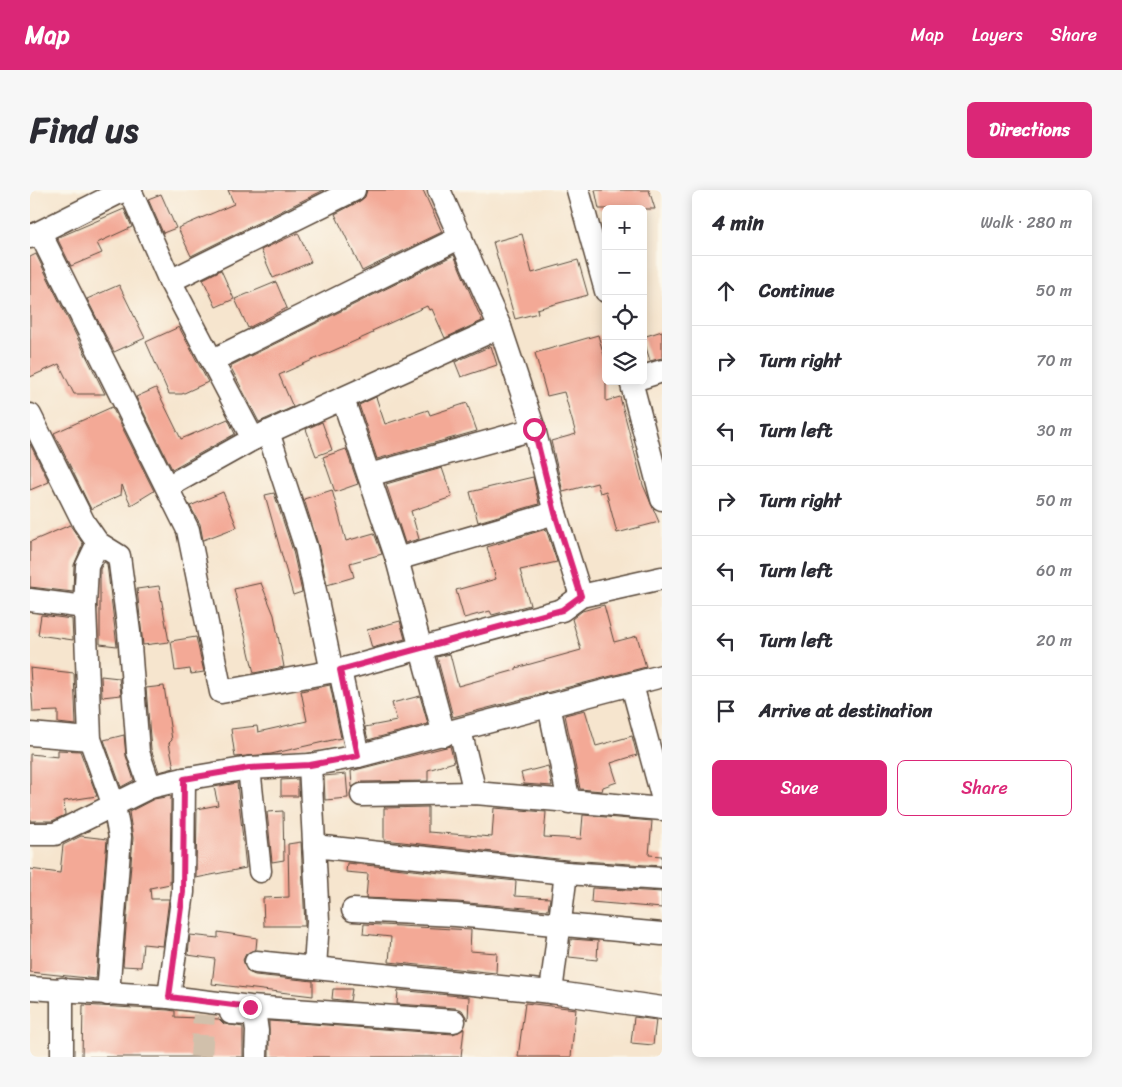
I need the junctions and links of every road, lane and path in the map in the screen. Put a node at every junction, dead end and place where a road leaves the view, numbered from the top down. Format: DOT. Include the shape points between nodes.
graph roads {
  1 [pos="124,190"];
  2 [pos="130,190"];
  3 [pos="354,190"];
  4 [pos="439,190"];
  5 [pos="578,190"];
  6 [pos="35,235"];
  7 [pos="461,237"];
  8 [pos="602,277"];
  9 [pos="170,281"];
  10 [pos="500,327"];
  11 [pos="212,360"];
  12 [pos="662,371"];
  13 [pos="647,376"];
  14 [pos="632,385"];
  15 [pos="343,399"];
  16 [pos="30,415"];
  17 [pos="534,429"];
  18 [pos="260,435"];
  19 [pos="369,475"];
  20 [pos="167,487"];
  21 [pos="662,499"];
  22 [pos="555,513"];
  23 [pos="98,543"];
  24 [pos="398,560"];
  25 [pos="662,578"];
  26 [pos="581,596"];
  27 [pos="30,600"];
  28 [pos="85,607"];
  29 [pos="420,650"];
  30 [pos="336,671"];
  31 [pos="662,676"];
  32 [pos="632,685"];
  33 [pos="549,705"];
  34 [pos="452,732"];
  35 [pos="30,734"];
  36 [pos="90,739"];
  37 [pos="358,756"];
  38 [pos="310,765"];
  39 [pos="249,768"];
  40 [pos="184,779"];
  41 [pos="150,787"];
  42 [pos="475,793"];
  43 [pos="362,795"];
  44 [pos="662,796"];
  45 [pos="569,802"];
  46 [pos="114,806"];
  47 [pos="662,809"];
  48 [pos="30,834"];
  49 [pos="314,846"];
  50 [pos="260,871"];
  51 [pos="566,873"];
  52 [pos="662,879"];
  53 [pos="353,910"];
  54 [pos="558,924"];
  55 [pos="662,934"];
  56 [pos="256,962"];
  57 [pos="315,968"];
  58 [pos="30,988"];
  59 [pos="62,989"];
  60 [pos="551,992"];
  61 [pos="108,994"];
  62 [pos="169,997"];
  63 [pos="662,1008"];
  64 [pos="204,1015"];
  65 [pos="454,1021"];
  66 [pos="62,1057"];
  67 [pos="256,1057"];
  1 -- 6 [label="street"];
  2 -- 9 [label="street"];
  3 -- 9 [label="street"];
  4 -- 7 [label="street"];
  5 -- 8 [label="street"];
  6 -- 20 [label="street"];
  7 -- 10 [label="street"];
  7 -- 11 [label="street"];
  9 -- 11 [label="street"];
  10 -- 15 [label="street"];
  10 -- 17 [label="street"];
  11 -- 18 [label="street"];
  12 -- 13 [label="street"];
  14 -- 21 [label="street"];
  15 -- 18 [label="street"];
  15 -- 19 [label="street"];
  16 -- 23 [label="street" via="84,523"];
  17 -- 19 [label="street"];
  17 -- 22 [label="street"];
  18 -- 20 [label="street"];
  18 -- 30 [label="street" via="306,548"];
  19 -- 24 [label="street"];
  20 -- 30 [label="street" via="188,530 221,692"];
  22 -- 24 [label="street"];
  22 -- 26 [label="street"];
  23 -- 28 [label="street" via="87,566"];
  23 -- 41 [label="street" via="119,556 129,632 138,752"];
  24 -- 29 [label="street"];
  25 -- 26 [label="street"];
  26 -- 29 [label="street" via="562,610"];
  27 -- 28 [label="street"];
  28 -- 36 [label="street"];
  29 -- 30 [label="street"];
  29 -- 34 [label="street"];
  30 -- 37 [label="street"];
  31 -- 32 [label="street"];
  32 -- 33 [label="street"];
  32 -- 44 [label="street"];
  33 -- 34 [label="street"];
  33 -- 45 [label="street"];
  34 -- 37 [label="street"];
  34 -- 42 [label="street"];
  35 -- 36 [label="street"];
  36 -- 46 [label="street"];
  37 -- 38 [label="street"];
  38 -- 39 [label="street"];
  38 -- 49 [label="street"];
  39 -- 40 [label="street"];
  39 -- 50 [label="street"];
  40 -- 41 [label="street"];
  40 -- 62 [label="street" via="183,892"];
  41 -- 46 [label="street"];
  42 -- 43 [label="street"];
  42 -- 45 [label="street"];
  45 -- 47 [label="street"];
  46 -- 48 [label="street" via="55,834"];
  46 -- 61 [label="street" via="120,837"];
  49 -- 51 [label="street"];
  49 -- 57 [label="street" via="318,921"];
  51 -- 52 [label="street"];
  51 -- 54 [label="street"];
  53 -- 54 [label="street"];
  54 -- 55 [label="street"];
  54 -- 60 [label="street"];
  56 -- 57 [label="street"];
  57 -- 60 [label="street"];
  58 -- 59 [label="street"];
  59 -- 61 [label="street"];
  59 -- 66 [label="street"];
  60 -- 63 [label="street"];
  61 -- 62 [label="street"];
  62 -- 65 [label="street" via="250,1007"];
  64 -- 67 [label="street" via="212,1012 248,1014 255,1018"];
}
